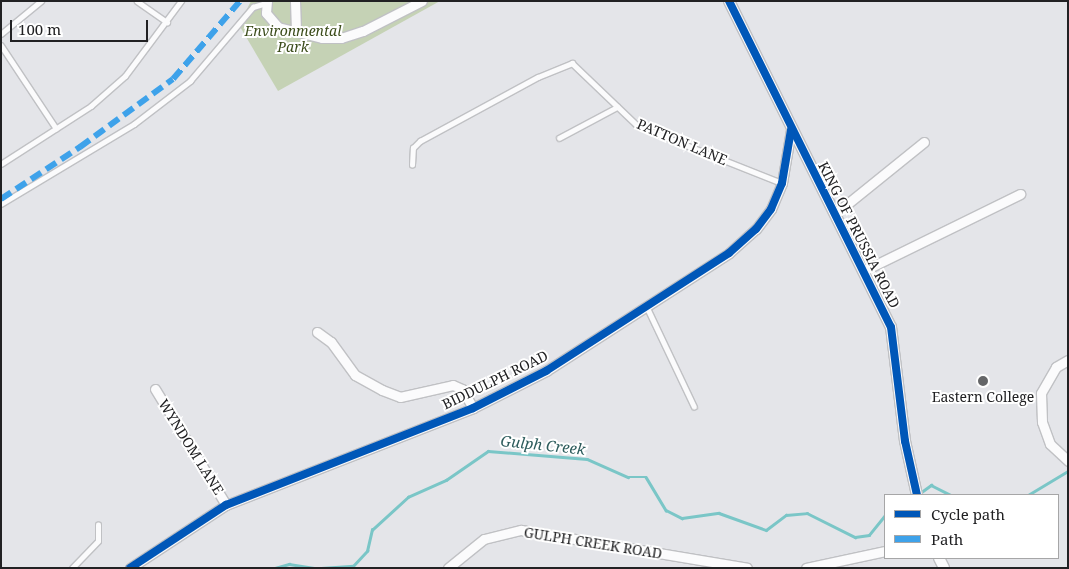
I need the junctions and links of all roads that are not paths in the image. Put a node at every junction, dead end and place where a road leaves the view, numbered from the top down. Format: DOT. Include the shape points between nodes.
graph roads {
  1 [pos="41,1"];
  2 [pos="136,1"];
  3 [pos="181,1"];
  4 [pos="295,1"];
  5 [pos="422,1"];
  6 [pos="729,1"];
  7 [pos="266,2"];
  8 [pos="167,22"];
  9 [pos="296,29"];
  10 [pos="1,34"];
  11 [pos="1,45"];
  12 [pos="617,107"];
  13 [pos="56,128"];
  14 [pos="791,130"];
  15 [pos="559,138"];
  16 [pos="924,142"];
  17 [pos="1,164"];
  18 [pos="412,165"];
  19 [pos="782,183"];
  20 [pos="1020,194"];
  21 [pos="1,204"];
  22 [pos="836,213"];
  23 [pos="865,270"];
  24 [pos="647,306"];
  25 [pos="318,332"];
  26 [pos="1068,360"];
  27 [pos="155,390"];
  28 [pos="694,406"];
  29 [pos="473,408"];
  30 [pos="1067,461"];
  31 [pos="916,492"];
  32 [pos="226,505"];
  33 [pos="98,525"];
  34 [pos="884,550"];
  35 [pos="72,568"];
  36 [pos="130,568"];
  37 [pos="448,568"];
  38 [pos="747,568"];
  39 [pos="806,568"];
  1 -- 10 [label="lane"];
  2 -- 8 [label="lane"];
  3 -- 8 [label="lane"];
  4 -- 9 [label="street"];
  5 -- 9 [label="street" via="363,31 341,38 322,38"];
  6 -- 14 [label="street, KING OF PRUSSIA ROAD"];
  7 -- 9 [label="street" via="266,13 271,21 278,27"];
  7 -- 21 [label="lane" via="253,7 190,81 141,119"];
  8 -- 13 [label="lane" via="125,76 91,106"];
  11 -- 13 [label="lane"];
  12 -- 15 [label="lane"];
  12 -- 18 [label="lane, PATTON LANE" via="572,63 538,77 420,141 412,148"];
  12 -- 19 [label="lane, PATTON LANE" via="638,126"];
  13 -- 17 [label="lane"];
  14 -- 19 [label="street, BIDDULPH ROAD"];
  14 -- 22 [label="street, KING OF PRUSSIA ROAD"];
  16 -- 22 [label="street"];
  19 -- 24 [label="street, BIDDULPH ROAD" via="771,209 756,229 729,253"];
  20 -- 23 [label="street"];
  22 -- 23 [label="street, KING OF PRUSSIA ROAD"];
  23 -- 31 [label="street, KING OF PRUSSIA ROAD" via="891,327 905,441"];
  24 -- 28 [label="lane"];
  24 -- 29 [label="street, BIDDULPH ROAD" via="546,371"];
  25 -- 29 [label="street" via="331,342 355,375 382,390 400,397 453,385 462,389"];
  26 -- 30 [label="street" via="1056,367 1042,393 1042,422 1050,444"];
  27 -- 32 [label="street, WYNDOM LANE"];
  29 -- 32 [label="street, BIDDULPH ROAD"];
  32 -- 36 [label="street, BIDDULPH ROAD"];
  33 -- 35 [label="lane" via="98,541"];
  34 -- 39 [label="street"];
  37 -- 38 [label="street, GULPH CREEK ROAD" via="484,539 521,530"];
}
